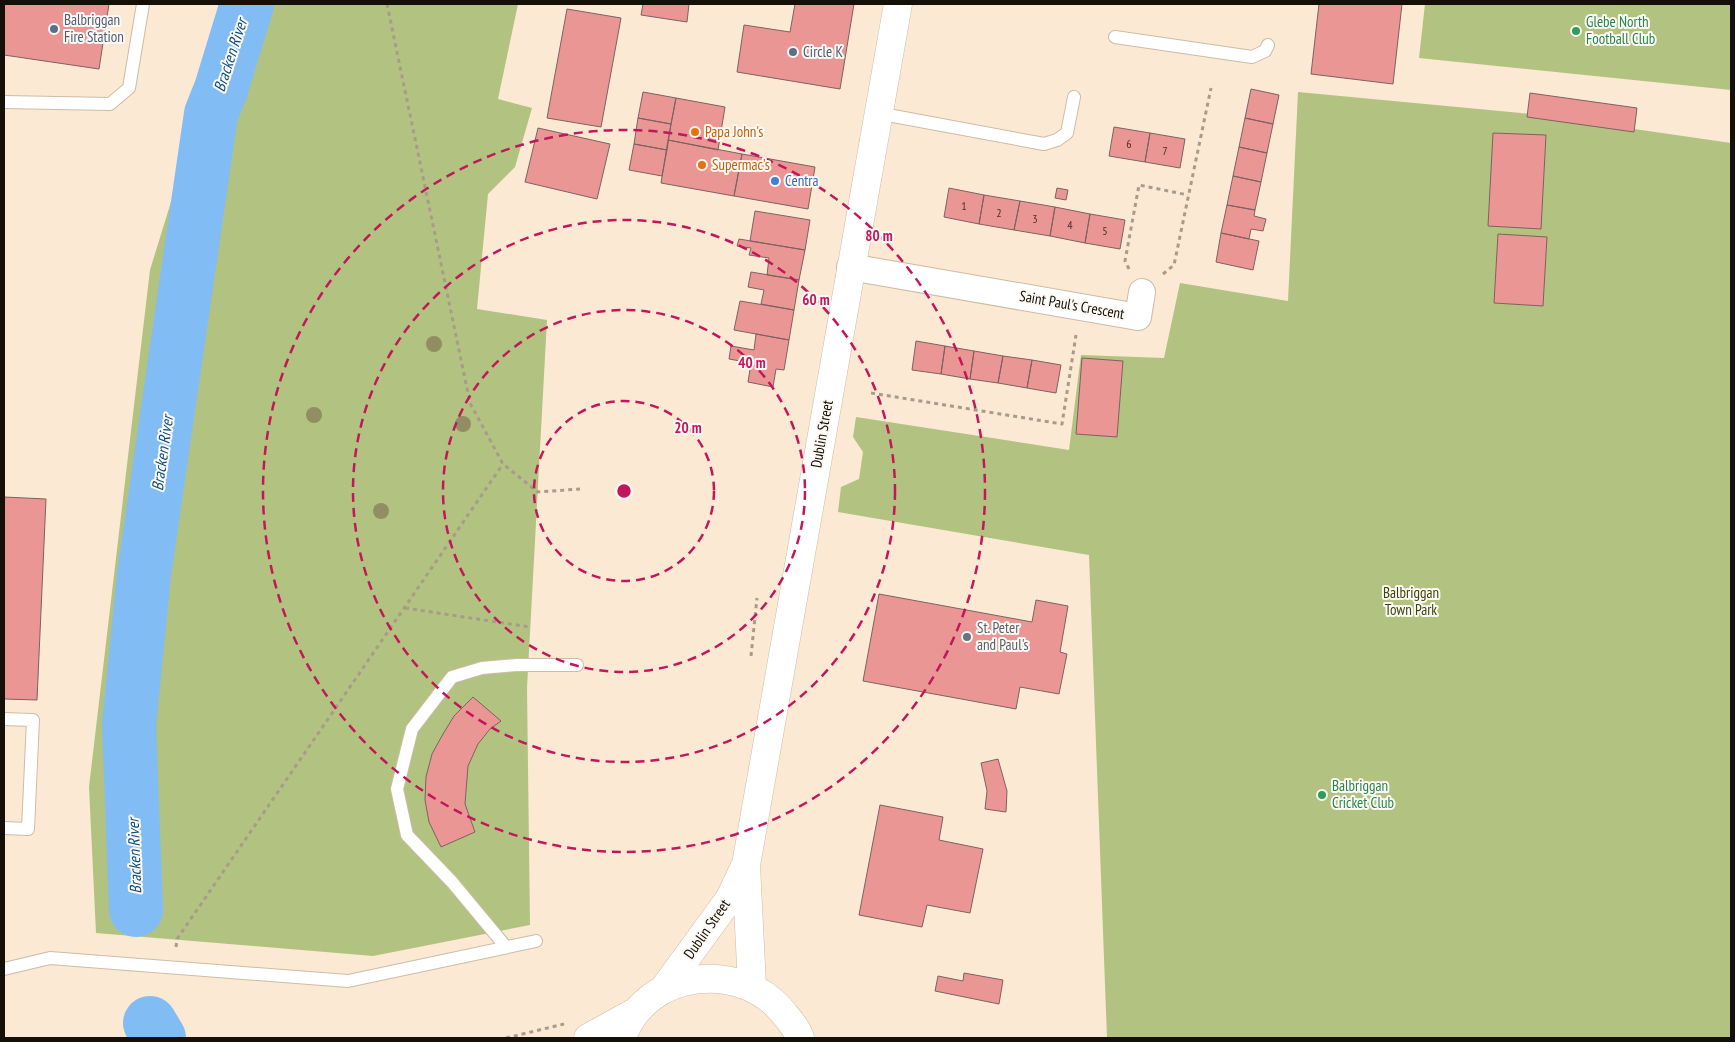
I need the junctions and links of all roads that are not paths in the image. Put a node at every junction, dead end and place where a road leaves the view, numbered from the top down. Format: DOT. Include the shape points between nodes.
graph roads {
  1 [pos="143,4"];
  2 [pos="898,4"];
  3 [pos="1115,37"];
  4 [pos="1268,45"];
  5 [pos="1074,97"];
  6 [pos="4,102"];
  7 [pos="877,113"];
  8 [pos="850,267"];
  9 [pos="1142,292"];
  10 [pos="577,665"];
  11 [pos="4,719"];
  12 [pos="4,828"];
  13 [pos="746,865"];
  14 [pos="536,941"];
  15 [pos="506,947"];
  16 [pos="4,969"];
  17 [pos="752,986"];
  18 [pos="663,990"];
  19 [pos="638,1010"];
  20 [pos="803,1036"];
  21 [pos="588,1038"];
  22 [pos="622,1038"];
  1 -- 6 [label="lane" via="129,88 110,104"];
  2 -- 7 [label="main road, Dublin Street"];
  3 -- 4 [label="lane" via="1252,57 1265,51"];
  5 -- 7 [label="lane" via="1066,133 1044,144"];
  7 -- 8 [label="main road, Dublin Street"];
  8 -- 9 [label="street, Saint Paul's Crescent" via="1138,317"];
  8 -- 13 [label="main road, Dublin Street"];
  10 -- 15 [label="lane" via="482,668 452,677 412,729 397,789 408,836 452,882"];
  11 -- 12 [label="lane" via="33,720 28,829"];
  13 -- 17 [label="main road, Dublin Street"];
  13 -- 18 [label="main road, Dublin Street" via="730,898"];
  14 -- 15 [label="lane"];
  15 -- 16 [label="lane" via="348,981 50,958"];
  17 -- 18 [label="main road" via="722,978 691,979"];
  17 -- 20 [label="main road" via="778,1005"];
  18 -- 19 [label="main road"];
  19 -- 21 [label="main road"];
  19 -- 22 [label="main road"];
}
